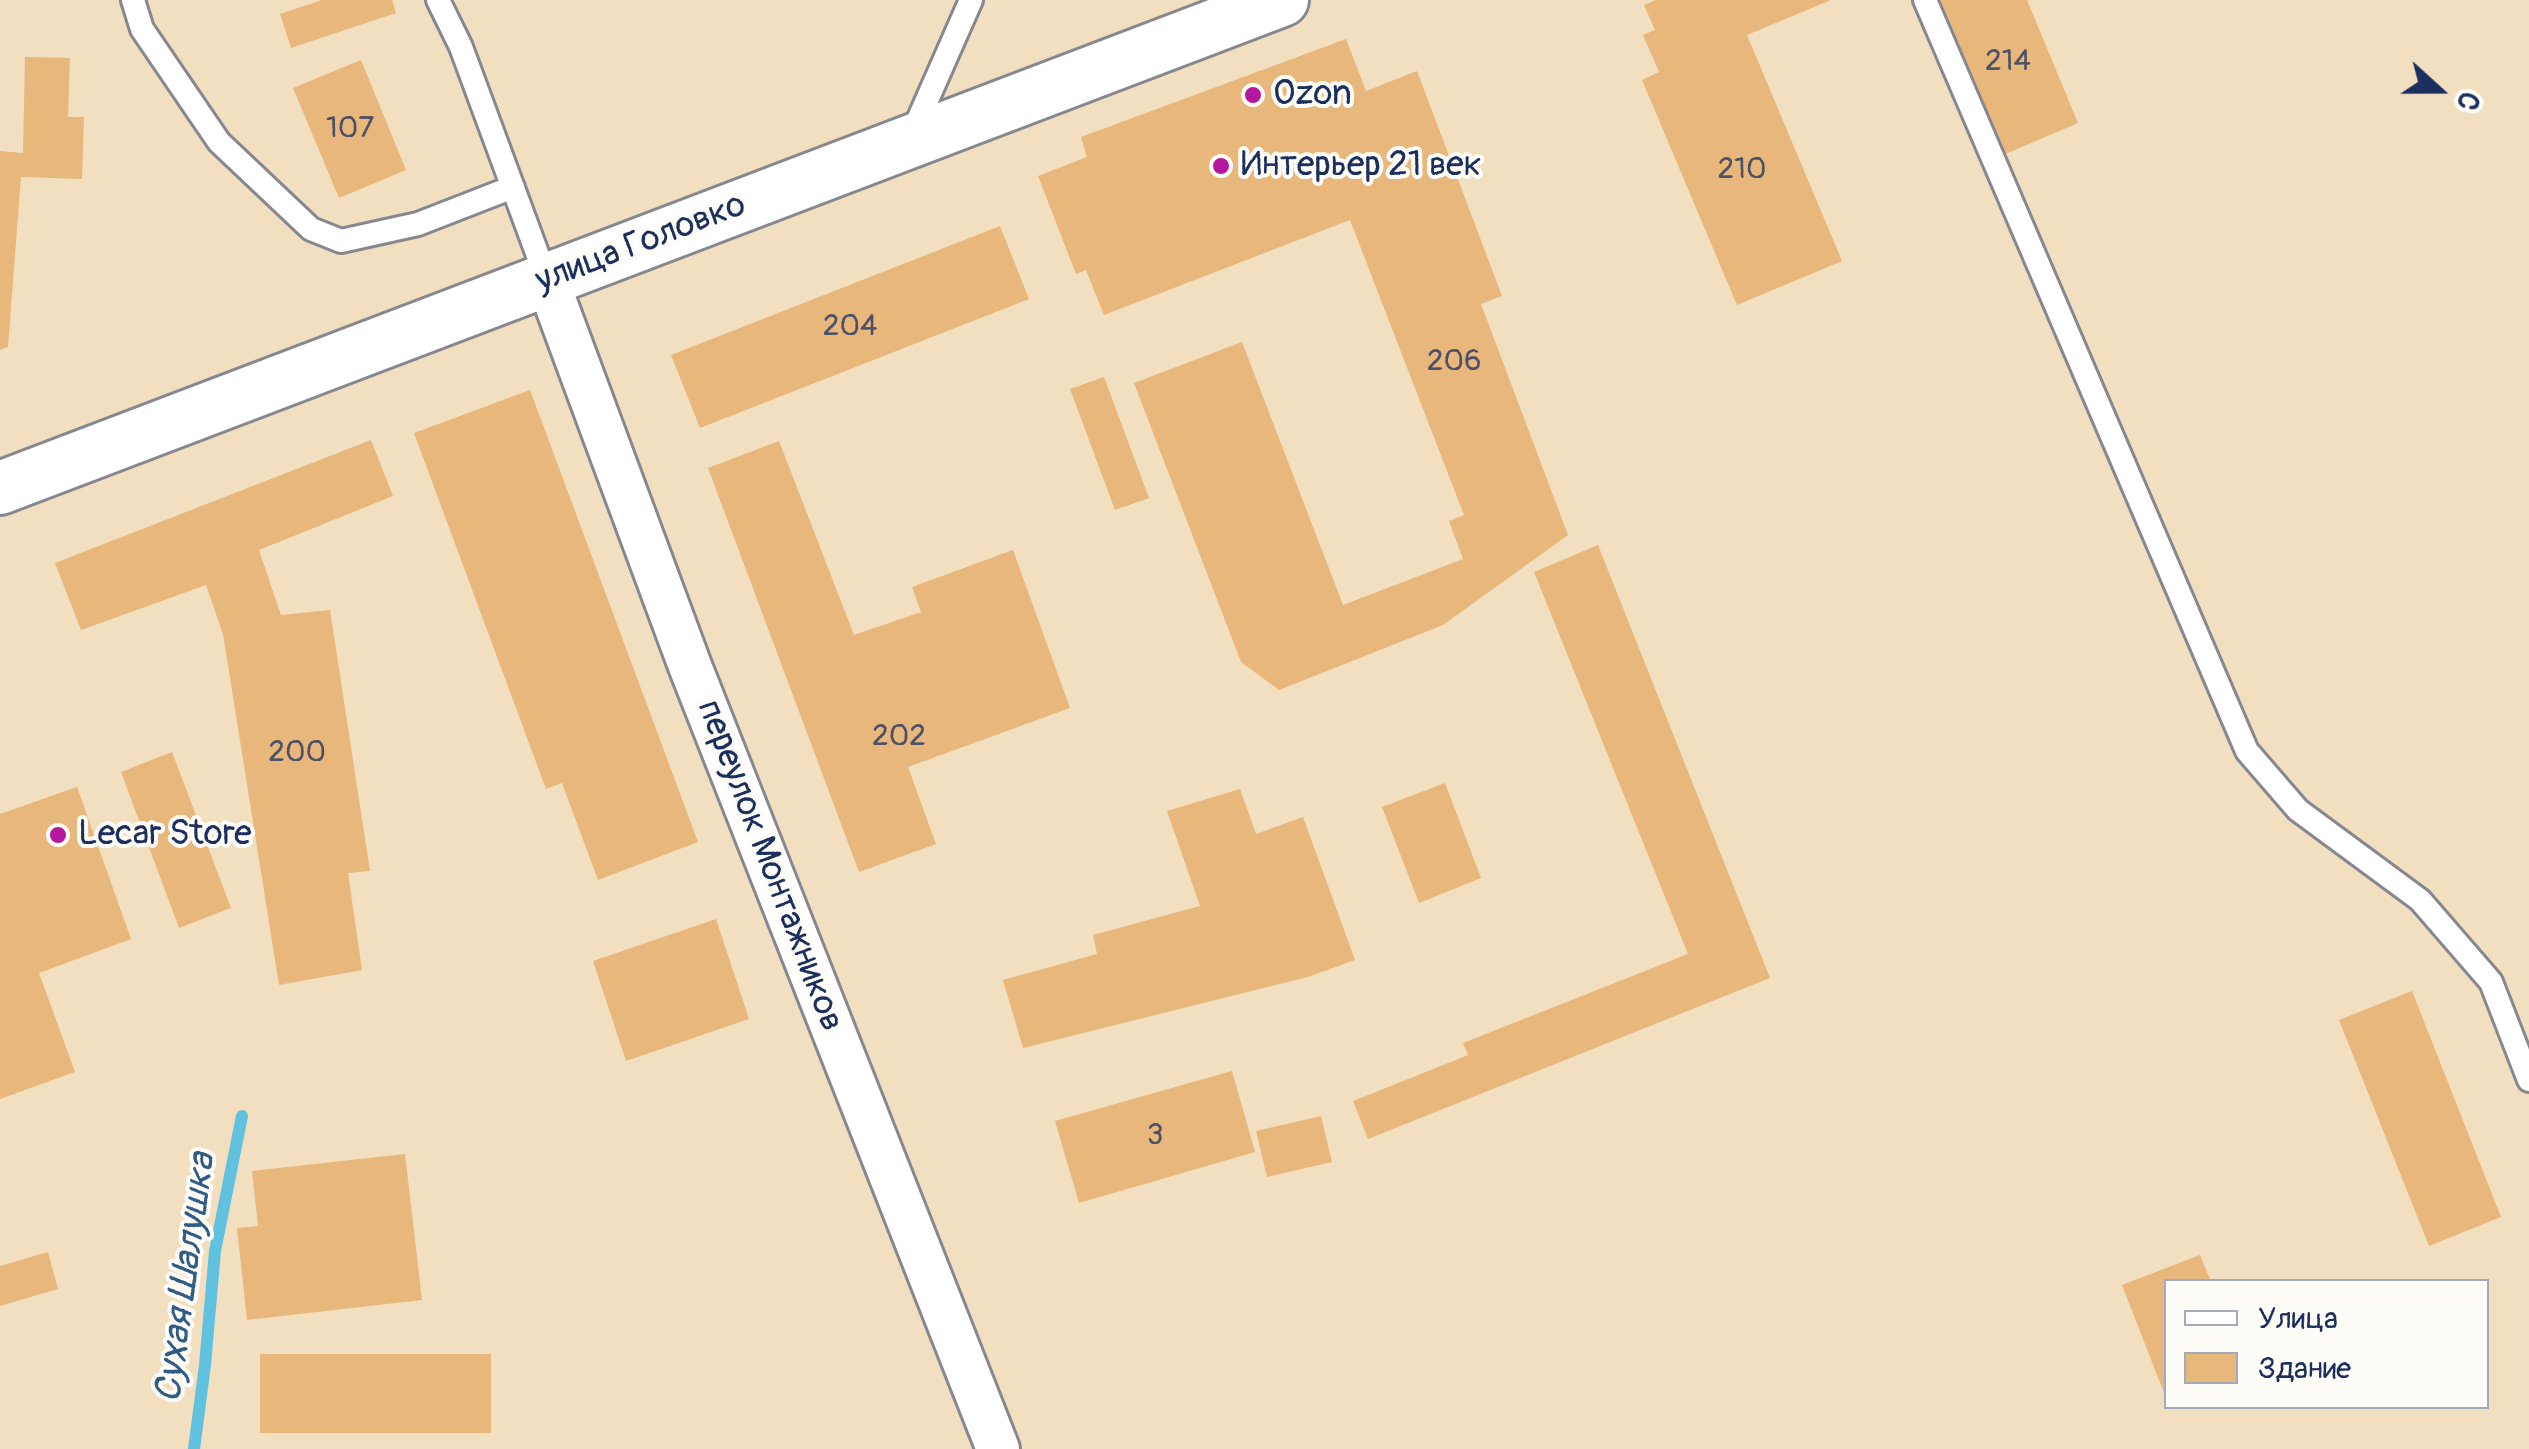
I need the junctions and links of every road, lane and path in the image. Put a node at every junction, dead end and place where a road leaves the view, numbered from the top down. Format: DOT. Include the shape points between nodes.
graph roads {
  1 [pos="133,0"];
  2 [pos="438,0"];
  3 [pos="971,0"];
  4 [pos="1282,0"];
  5 [pos="1924,0"];
  6 [pos="909,141"];
  7 [pos="512,187"];
  8 [pos="547,280"];
  9 [pos="0,488"];
  10 [pos="2529,1080"];
  11 [pos="998,1449"];
  1 -- 7 [label="lane" via="142,29 218,142 311,230 341,241 418,224"];
  2 -- 7 [label="lane"];
  3 -- 6 [label="lane"];
  4 -- 6 [label="street, улица Головко"];
  5 -- 10 [label="lane" via="2247,750 2298,810 2420,900 2491,982"];
  6 -- 8 [label="street, улица Головко"];
  7 -- 8 [label="lane"];
  8 -- 9 [label="street, улица Головко"];
  8 -- 11 [label="street, переулок Монтажников" via="690,666"];
}
